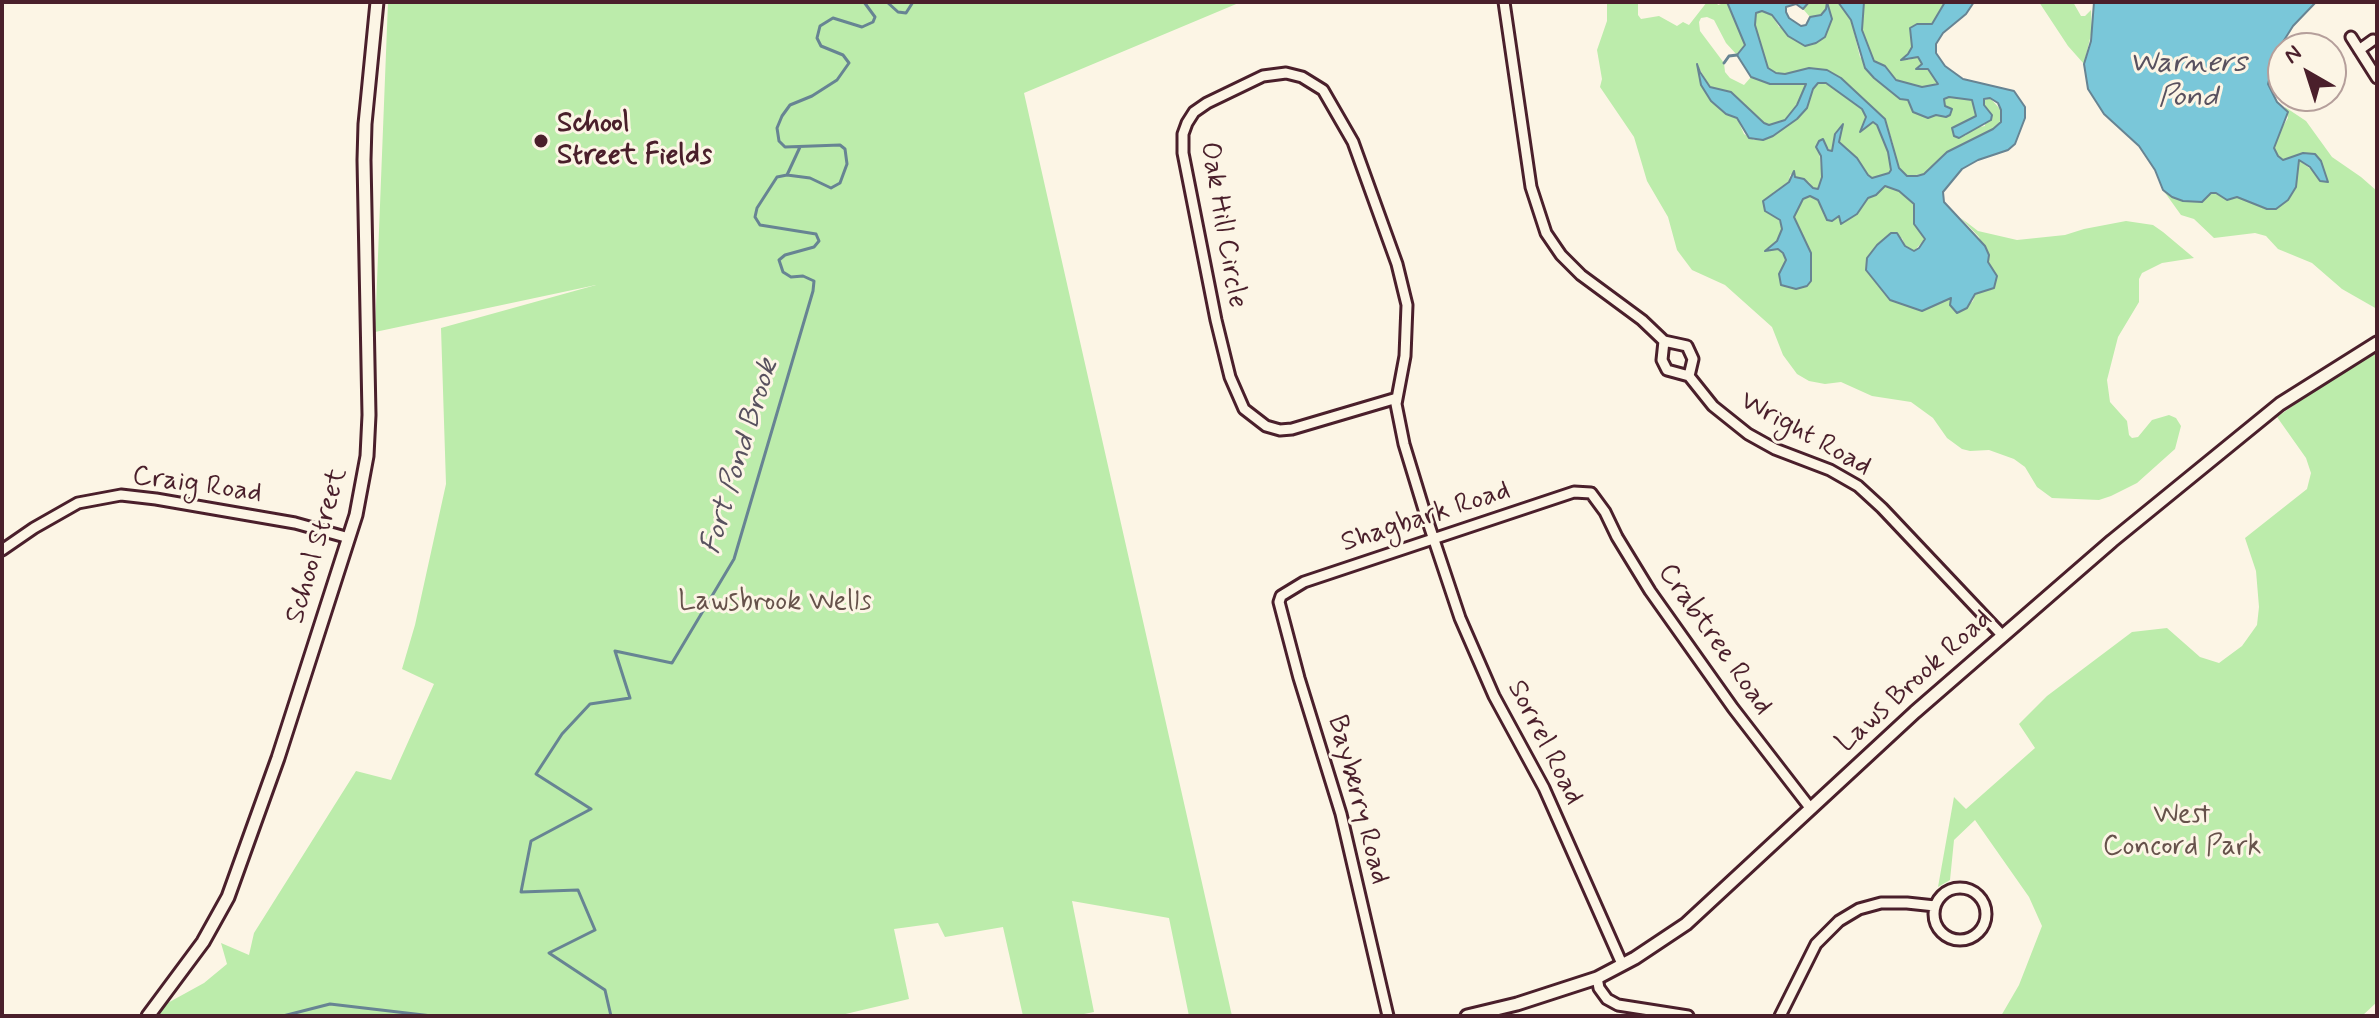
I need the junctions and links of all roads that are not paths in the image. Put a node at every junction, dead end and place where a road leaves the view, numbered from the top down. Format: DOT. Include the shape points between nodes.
graph roads {
  1 [pos="377,2"];
  2 [pos="1504,2"];
  3 [pos="2351,37"];
  4 [pos="2373,40"];
  5 [pos="2359,50"];
  6 [pos="2377,78"];
  7 [pos="1664,341"];
  8 [pos="2377,343"];
  9 [pos="1689,376"];
  10 [pos="1397,398"];
  11 [pos="1588,492"];
  12 [pos="349,538"];
  13 [pos="1433,539"];
  14 [pos="2,550"];
  15 [pos="1281,596"];
  16 [pos="2002,635"];
  17 [pos="1811,809"];
  18 [pos="1935,906"];
  19 [pos="1622,964"];
  20 [pos="1597,978"];
  21 [pos="1516,1010"];
  22 [pos="148,1016"];
  23 [pos="1388,1016"];
  24 [pos="1467,1016"];
  25 [pos="1688,1016"];
  26 [pos="1780,1016"];
  1 -- 12 [label="street, School Street" via="364,148 369,429 363,484"];
  2 -- 7 [label="street, Wright Road" via="1531,187 1546,233 1581,275"];
  3 -- 5 [label="street"];
  4 -- 5 [label="street"];
  5 -- 6 [label="street"];
  7 -- 9 [label="street, Wright Road" via="1663,365"];
  7 -- 9 [label="street, Wright Road" via="1690,350"];
  8 -- 16 [label="street, Laws Brook Road" via="2265,415"];
  9 -- 16 [label="street, Wright Road" via="1713,406 1748,434 1838,474 1870,496"];
  10 -- 10 [label="street, Oak Hill Circle" via="1407,305 1365,170 1323,90 1286,73 1263,76 1207,103 1187,123 1183,153 1230,377 1244,409 1280,430"];
  10 -- 13 [label="street, Oak Hill Circle" via="1404,444"];
  11 -- 13 [label="street, Shagbark Road" via="1574,492"];
  11 -- 17 [label="street, Crabtree Road" via="1650,591"];
  12 -- 14 [label="street, Craig Road" via="295,523 121,495 69,507"];
  12 -- 22 [label="street, School Street" via="228,897 203,942"];
  13 -- 15 [label="street, Shagbark Road" via="1304,582"];
  13 -- 19 [label="street, Sorrel Road" via="1494,696 1544,788"];
  15 -- 23 [label="street, Bayberry Road" via="1283,621 1341,814"];
  16 -- 17 [label="street, Laws Brook Road"];
  17 -- 19 [label="street, Laws Brook Road" via="1686,924"];
  18 -- 18 [label="street" via="1936,922 1951,938 1972,937 1985,921 1982,900 1964,888 1948,890"];
  18 -- 26 [label="street" via="1881,903 1839,921 1810,955"];
  19 -- 20 [label="street, Laws Brook Road"];
  20 -- 21 [label="street, Laws Brook Road"];
  20 -- 25 [label="street" via="1607,999 1618,1005"];
  21 -- 24 [label="street, Laws Brook Road"];
}
